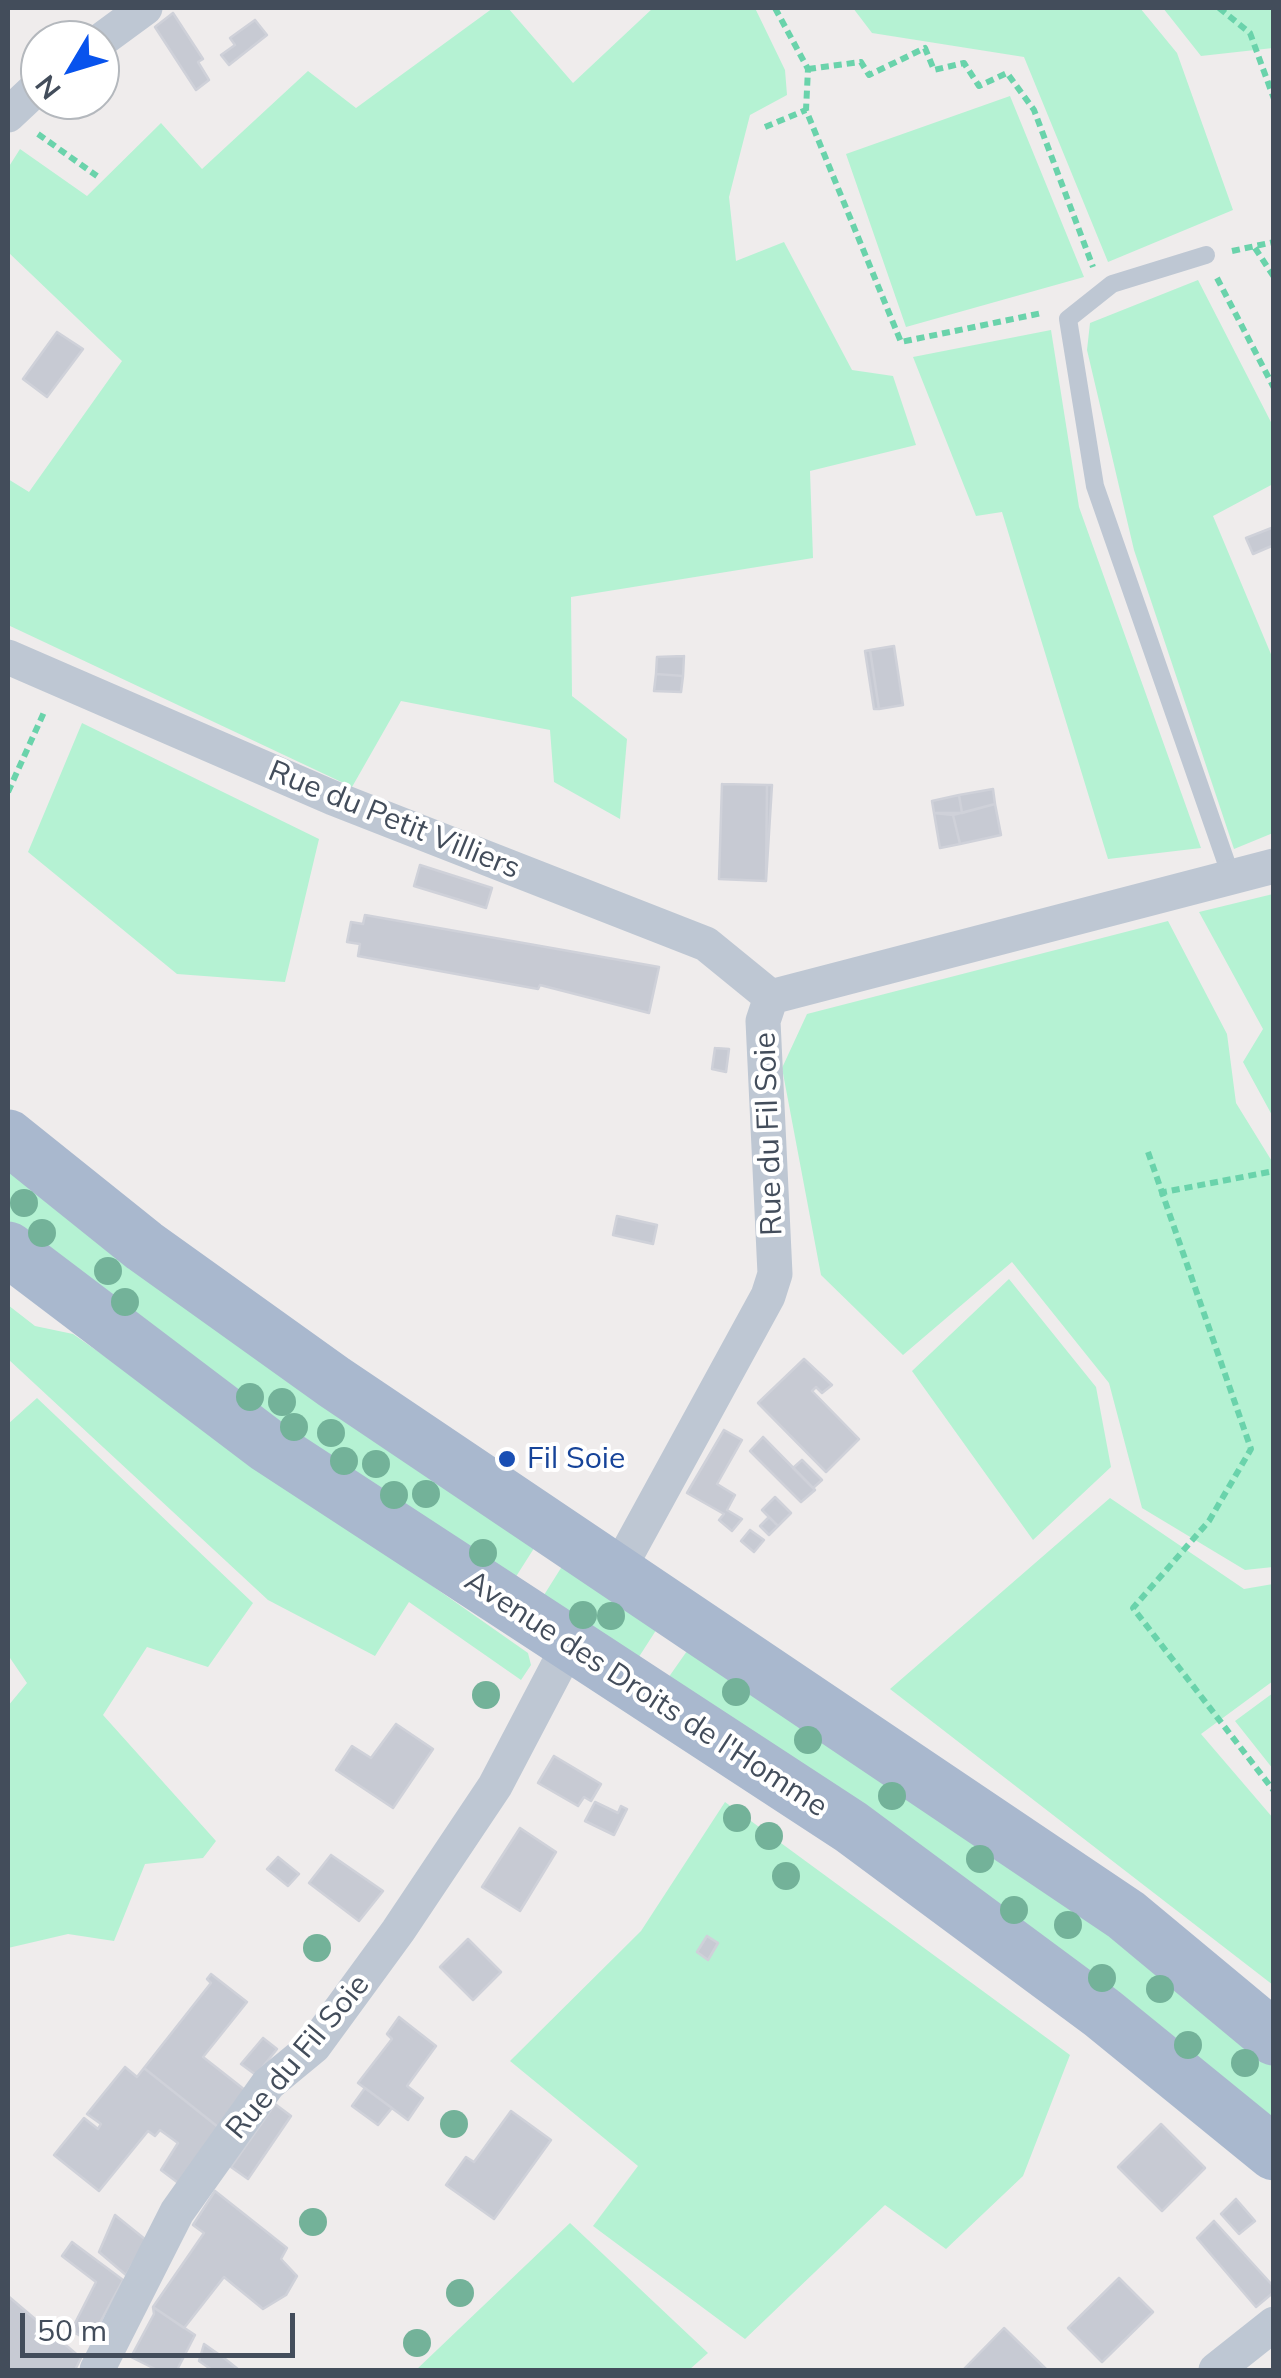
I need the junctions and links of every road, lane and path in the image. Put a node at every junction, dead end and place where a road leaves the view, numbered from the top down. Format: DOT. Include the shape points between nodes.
graph roads {
  1 [pos="145,8"];
  2 [pos="775,8"];
  3 [pos="1219,8"];
  4 [pos="120,26"];
  5 [pos="808,70"];
  6 [pos="1274,99"];
  7 [pos="806,110"];
  8 [pos="8,114"];
  9 [pos="765,127"];
  10 [pos="97,176"];
  11 [pos="1274,242"];
  12 [pos="1255,248"];
  13 [pos="1206,255"];
  14 [pos="1274,277"];
  15 [pos="1101,290"];
  16 [pos="1068,319"];
  17 [pos="1274,388"];
  18 [pos="8,657"];
  19 [pos="58,681"];
  20 [pos="8,792"];
  21 [pos="1274,866"];
  22 [pos="1232,878"];
  23 [pos="771,996"];
  24 [pos="8,1137"];
  25 [pos="1148,1152"];
  26 [pos="1274,1171"];
  27 [pos="1159,1193"];
  28 [pos="8,1250"];
  29 [pos="617,1572"];
  30 [pos="569,1645"];
  31 [pos="1274,1790"];
  32 [pos="1274,2038"];
  33 [pos="1274,2152"];
  34 [pos="1274,2324"];
  35 [pos="97,2370"];
  36 [pos="1216,2370"];
  1 -- 4 [label="street"];
  2 -- 5 [label="path"];
  3 -- 6 [label="path" via="1250,33"];
  5 -- 7 [label="path"];
  5 -- 15 [label="path" via="861,62 870,75 926,48 934,70 964,63 979,86 1008,73 1034,110"];
  7 -- 9 [label="path"];
  7 -- 16 [label="path" via="902,342 1038,312"];
  8 -- 10 [label="path"];
  11 -- 12 [label="path"];
  12 -- 13 [label="path"];
  12 -- 14 [label="path"];
  13 -- 15 [label="lane"];
  13 -- 17 [label="path"];
  15 -- 16 [label="lane"];
  16 -- 22 [label="lane" via="1095,486"];
  18 -- 19 [label="street, Rue du Petit Villiers"];
  19 -- 20 [label="path"];
  19 -- 23 [label="street, Rue du Petit Villiers" via="706,944"];
  21 -- 22 [label="street, Rue du Fil Soie"];
  22 -- 23 [label="street, Rue du Fil Soie"];
  23 -- 29 [label="street, Rue du Fil Soie" via="763,1021 775,1274"];
  24 -- 29 [label="main road" via="144,1246 334,1382"];
  25 -- 27 [label="path"];
  26 -- 27 [label="path"];
  27 -- 31 [label="path" via="1251,1449 1209,1521 1132,1608"];
  28 -- 30 [label="main road, Avenue des Droits de l'Homme" via="268,1446"];
  29 -- 32 [label="main road" via="1126,1914"];
  30 -- 33 [label="main road, Avenue des Droits de l'Homme" via="851,1826 1102,2012"];
  30 -- 35 [label="street, Rue du Fil Soie" via="494,1786 398,1931 314,2046 268,2084 177,2212"];
  34 -- 36 [label="street"];
}
